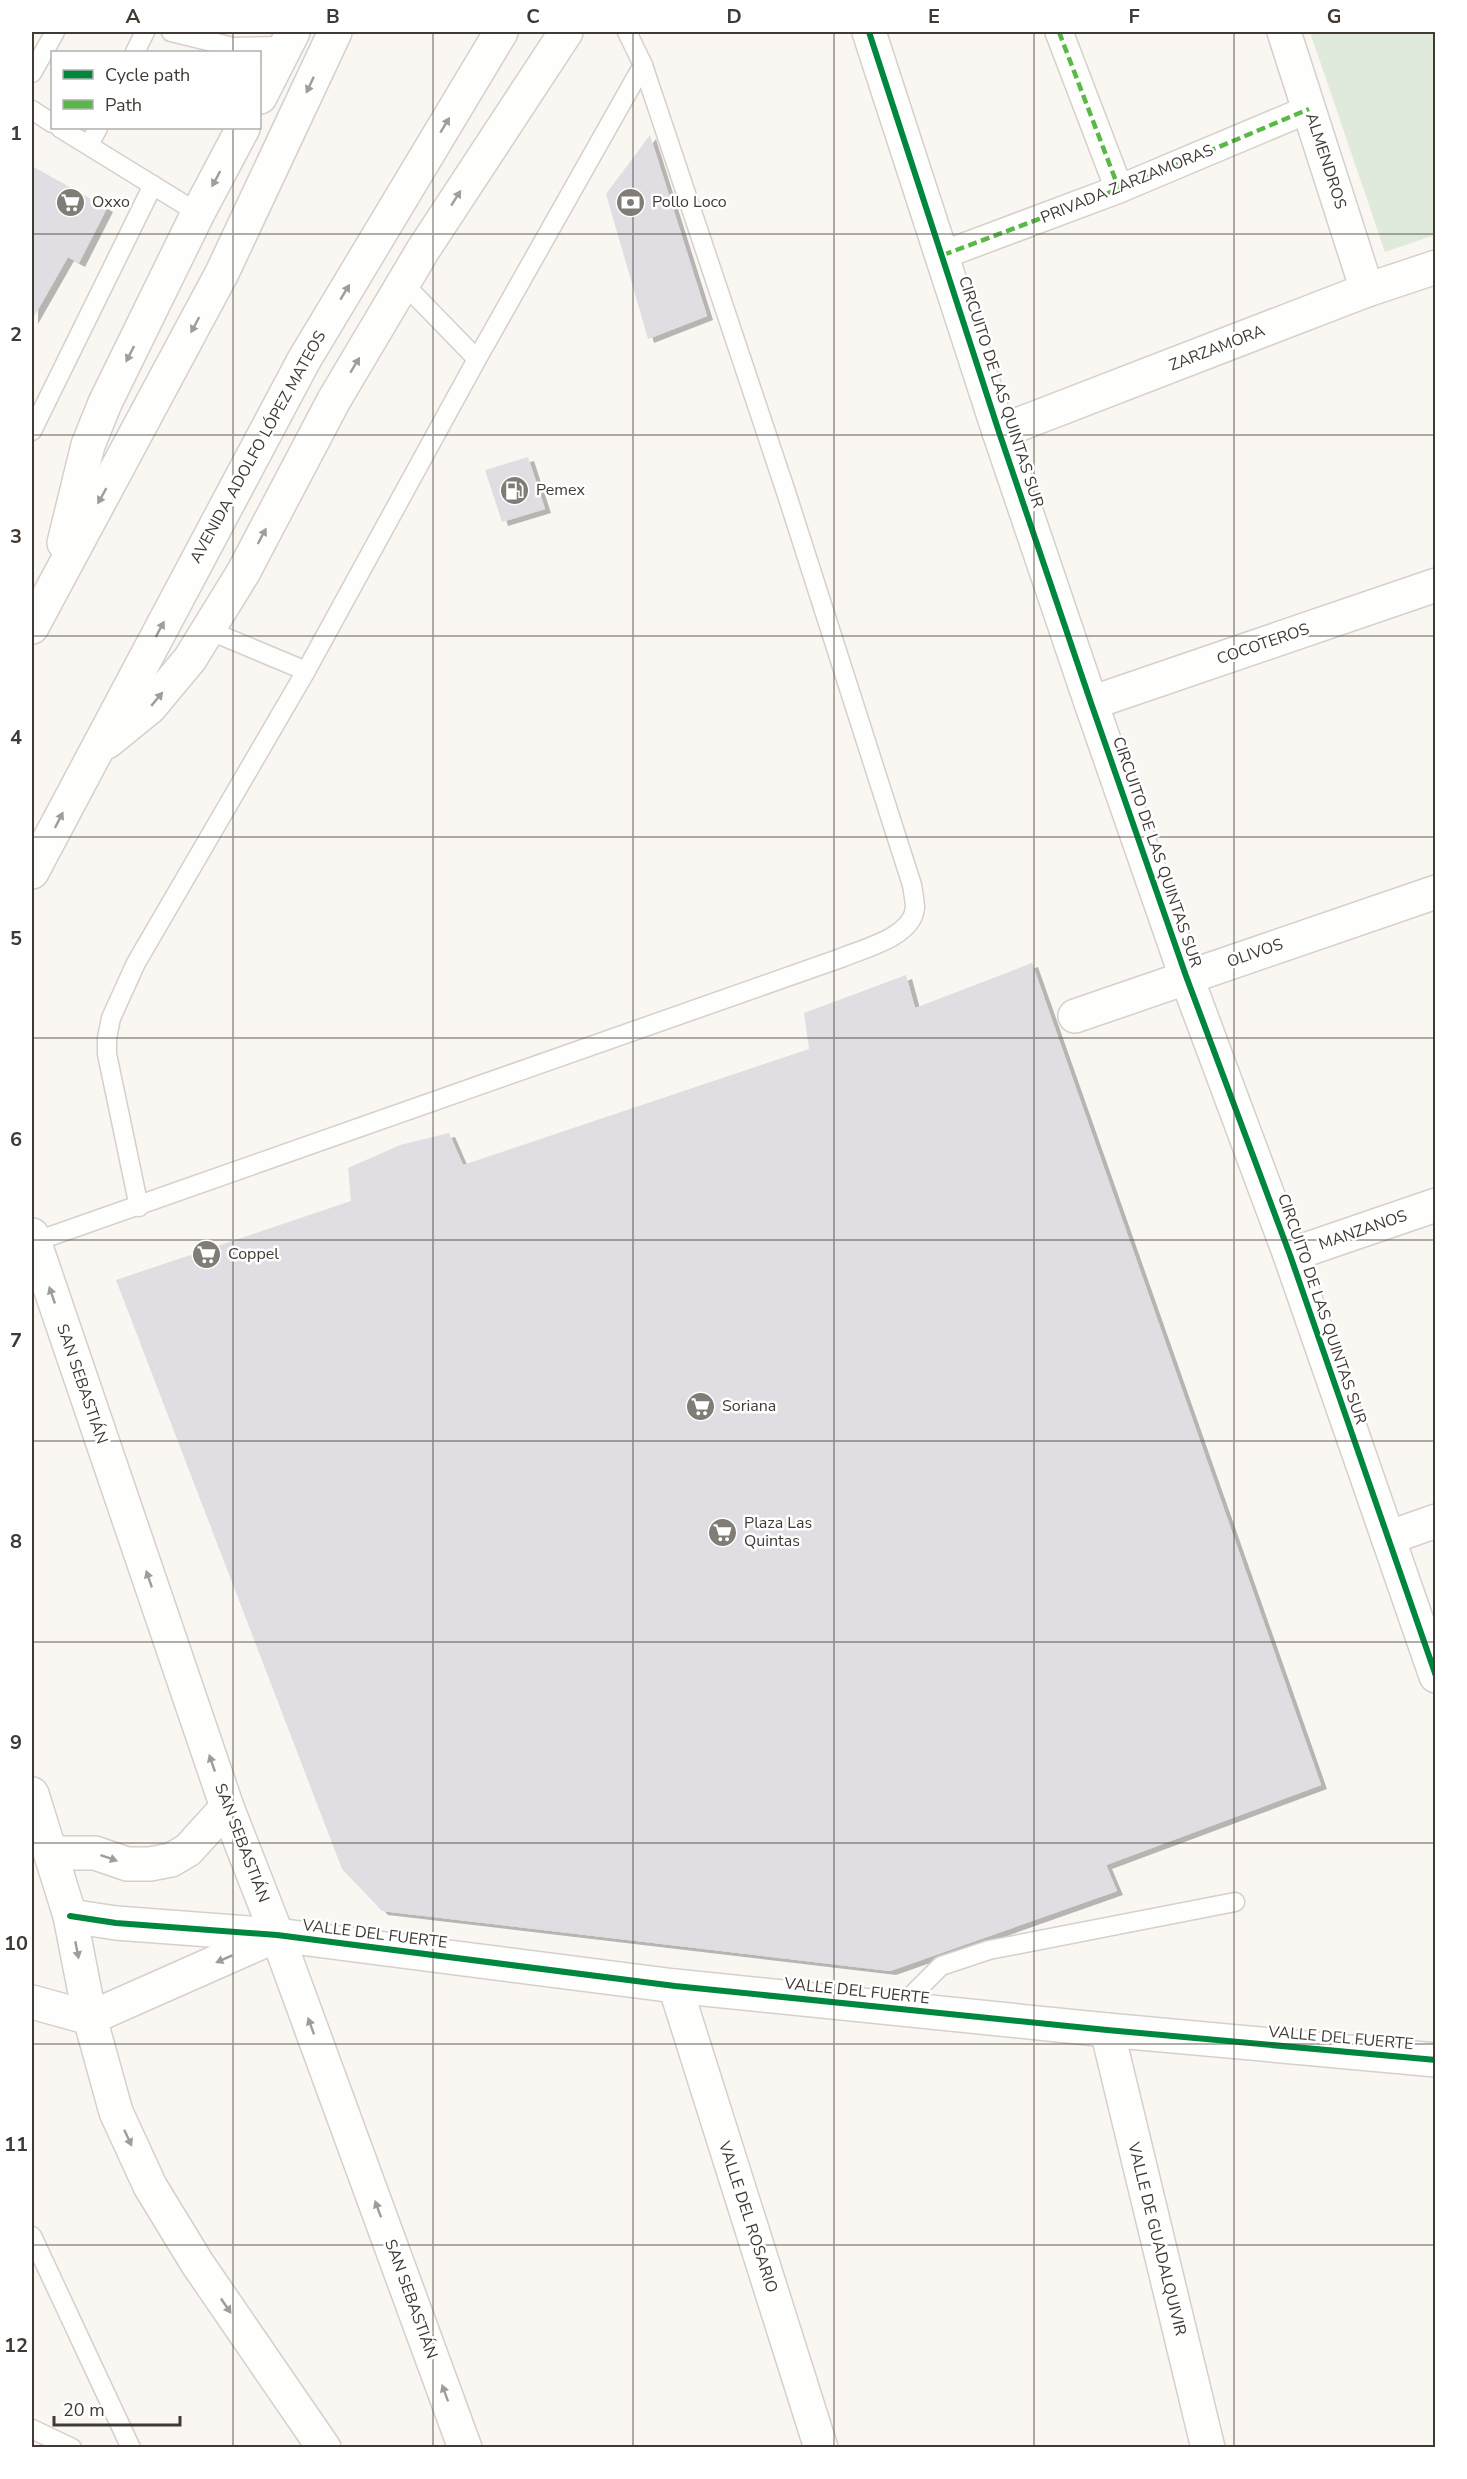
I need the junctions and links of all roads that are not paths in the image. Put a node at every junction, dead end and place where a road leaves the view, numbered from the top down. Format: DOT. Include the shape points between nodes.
graph roads {
  1 [pos="55,32"];
  2 [pos="146,32"];
  3 [pos="171,32"];
  4 [pos="335,32"];
  5 [pos="501,32"];
  6 [pos="566,32"];
  7 [pos="627,32"];
  8 [pos="869,32"];
  9 [pos="1059,32"];
  10 [pos="1284,32"];
  11 [pos="287,36"];
  12 [pos="136,51"];
  13 [pos="643,65"];
  14 [pos="32,73"];
  15 [pos="261,95"];
  16 [pos="1309,108"];
  17 [pos="32,110"];
  18 [pos="51,122"];
  19 [pos="62,129"];
  20 [pos="97,129"];
  21 [pos="242,129"];
  22 [pos="89,145"];
  23 [pos="153,185"];
  24 [pos="1119,189"];
  25 [pos="198,213"];
  26 [pos="943,255"];
  27 [pos="1436,267"];
  28 [pos="403,283"];
  29 [pos="1367,290"];
  30 [pos="477,359"];
  31 [pos="32,431"];
  32 [pos="999,432"];
  33 [pos="55,581"];
  34 [pos="1436,585"];
  35 [pos="32,627"];
  36 [pos="208,630"];
  37 [pos="306,670"];
  38 [pos="1091,703"];
  39 [pos="96,751"];
  40 [pos="35,858"];
  41 [pos="1436,892"];
  42 [pos="1186,976"];
  43 [pos="1074,1016"];
  44 [pos="1436,1205"];
  45 [pos="139,1207"];
  46 [pos="33,1238"];
  47 [pos="1290,1255"];
  48 [pos="1436,1521"];
  49 [pos="1388,1538"];
  50 [pos="1436,1676"];
  51 [pos="32,1794"];
  52 [pos="227,1808"];
  53 [pos="51,1853"];
  54 [pos="1235,1902"];
  55 [pos="70,1916"];
  56 [pos="277,1935"];
  57 [pos="675,1986"];
  58 [pos="32,2003"];
  59 [pos="898,2008"];
  60 [pos="90,2019"];
  61 [pos="1107,2030"];
  62 [pos="1436,2060"];
  63 [pos="32,2236"];
  64 [pos="32,2429"];
  65 [pos="72,2448"];
  66 [pos="131,2448"];
  67 [pos="324,2448"];
  68 [pos="465,2448"];
  69 [pos="821,2448"];
  70 [pos="1208,2448"];
  1 -- 14 [label="lane"];
  2 -- 12 [label="lane"];
  3 -- 11 [label="lane" via="233,46"];
  4 -- 33 [label="street, one-way" via="222,273"];
  39 -- 5 [label="street, AVENIDA ADOLFO LÓPEZ MATEOS, one-way" via="304,360"];
  28 -- 6 [label="street, one-way"];
  7 -- 13 [label="lane"];
  8 -- 26 [label="street, CIRCUITO DE LAS QUINTAS SUR"];
  9 -- 24 [label="street"];
  10 -- 16 [label="street, ALMENDROS"];
  11 -- 15 [label="street"];
  13 -- 30 [label="lane"];
  13 -- 45 [label="lane" via="912,885 915,908 910,923 901,932 841,958"];
  16 -- 24 [label="street, PRIVADA ZARZAMORAS"];
  16 -- 29 [label="street, ALMENDROS"];
  17 -- 18 [label="lane"];
  19 -- 22 [label="lane"];
  20 -- 22 [label="lane"];
  21 -- 25 [label="street, one-way"];
  22 -- 23 [label="lane"];
  23 -- 25 [label="lane"];
  23 -- 31 [label="lane"];
  24 -- 26 [label="street, PRIVADA ZARZAMORAS"];
  25 -- 33 [label="street, one-way" via="88,445"];
  26 -- 32 [label="street, CIRCUITO DE LAS QUINTAS SUR"];
  27 -- 29 [label="street, ZARZAMORA"];
  28 -- 30 [label="lane"];
  36 -- 28 [label="street, one-way"];
  29 -- 32 [label="street, ZARZAMORA"];
  30 -- 37 [label="lane"];
  32 -- 38 [label="street, CIRCUITO DE LAS QUINTAS SUR"];
  33 -- 35 [label="street"];
  34 -- 38 [label="street, COCOTEROS"];
  36 -- 37 [label="lane"];
  39 -- 36 [label="street, one-way" via="150,707 190,659"];
  37 -- 45 [label="lane" via="136,963 111,1018 107,1054"];
  38 -- 42 [label="street, CIRCUITO DE LAS QUINTAS SUR"];
  40 -- 39 [label="street, AVENIDA ADOLFO LÓPEZ MATEOS, one-way"];
  41 -- 42 [label="street, OLIVOS"];
  42 -- 43 [label="street, OLIVOS"];
  42 -- 47 [label="street, CIRCUITO DE LAS QUINTAS SUR"];
  44 -- 47 [label="street, MANZANOS"];
  45 -- 46 [label="lane"];
  52 -- 46 [label="street, SAN SEBASTIÁN, one-way"];
  47 -- 49 [label="street, CIRCUITO DE LAS QUINTAS SUR"];
  48 -- 49 [label="street"];
  49 -- 50 [label="street, CIRCUITO DE LAS QUINTAS SUR"];
  51 -- 53 [label="street"];
  53 -- 52 [label="street, one-way" via="95,1853 127,1864 171,1860 188,1850"];
  52 -- 56 [label="street, SAN SEBASTIÁN"];
  53 -- 55 [label="street"];
  54 -- 59 [label="lane" via="989,1950 941,1966"];
  55 -- 56 [label="street, VALLE DEL FUERTE"];
  55 -- 60 [label="street, one-way"];
  56 -- 57 [label="street, VALLE DEL FUERTE"];
  56 -- 60 [label="street, one-way"];
  68 -- 56 [label="street, SAN SEBASTIÁN, one-way"];
  57 -- 59 [label="street, VALLE DEL FUERTE"];
  57 -- 69 [label="street, VALLE DEL ROSARIO"];
  58 -- 60 [label="street"];
  59 -- 61 [label="street, VALLE DEL FUERTE"];
  60 -- 67 [label="street, one-way" via="116,2112 150,2186 197,2263"];
  61 -- 62 [label="street, VALLE DEL FUERTE"];
  61 -- 70 [label="street, VALLE DE GUADALQUIVIR"];
  63 -- 66 [label="lane"];
  64 -- 65 [label="lane"];
}
